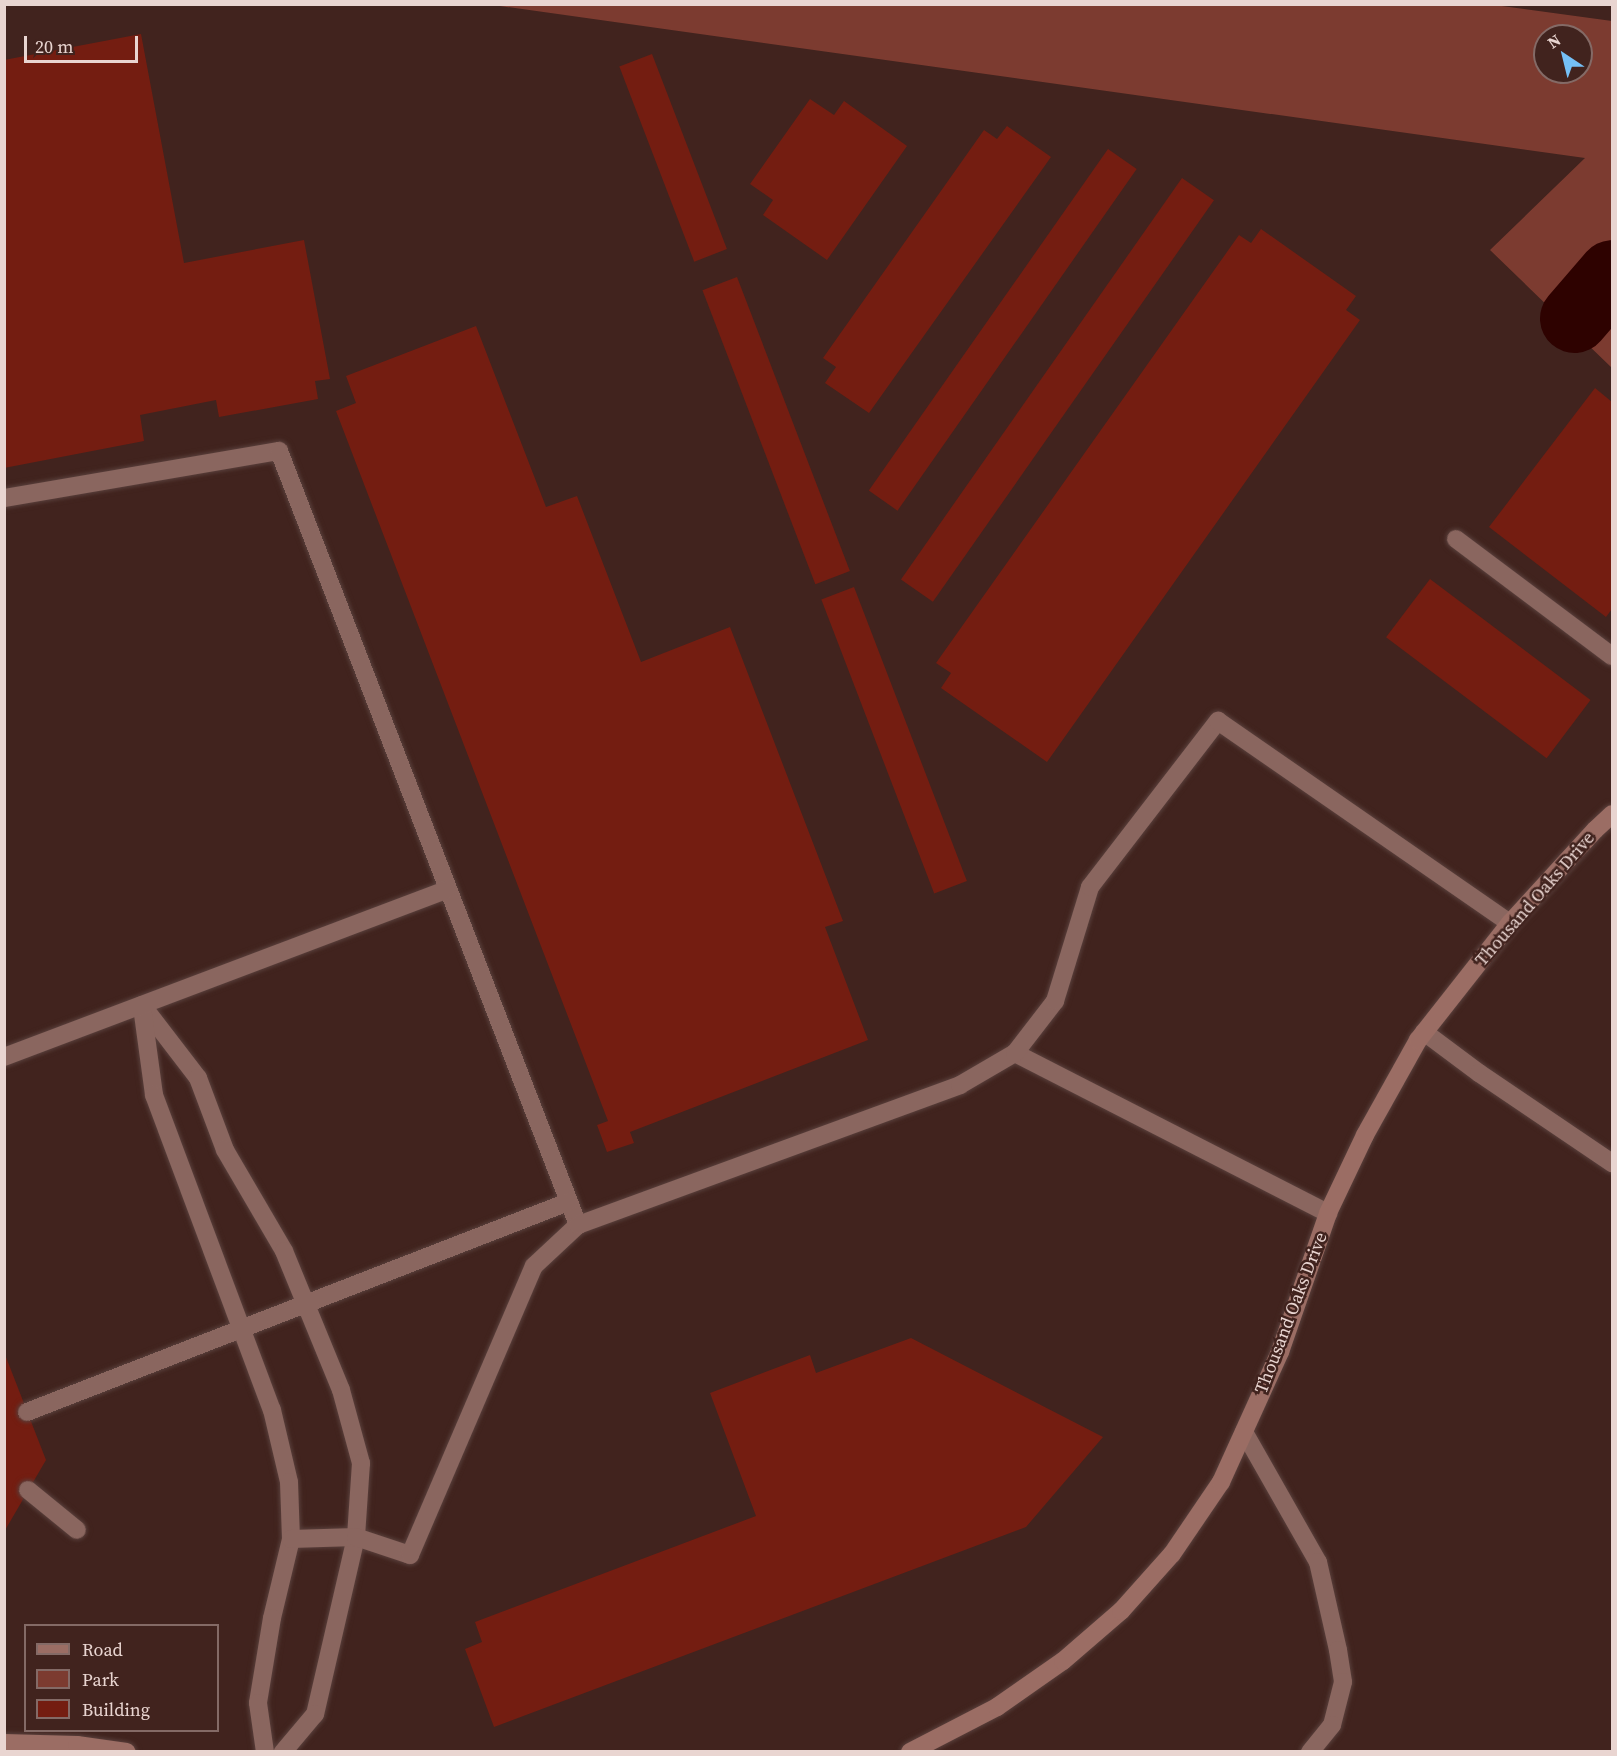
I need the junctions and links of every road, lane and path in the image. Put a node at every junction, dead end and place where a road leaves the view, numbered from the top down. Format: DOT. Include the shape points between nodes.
graph roads {
  1 [pos="4,498"];
  2 [pos="1456,539"];
  3 [pos="1612,656"];
  4 [pos="1612,814"];
  5 [pos="447,890"];
  6 [pos="1510,923"];
  7 [pos="142,1005"];
  8 [pos="1424,1032"];
  9 [pos="1014,1053"];
  10 [pos="4,1057"];
  11 [pos="1612,1163"];
  12 [pos="568,1202"];
  13 [pos="1328,1213"];
  14 [pos="578,1225"];
  15 [pos="306,1305"];
  16 [pos="242,1330"];
  17 [pos="27,1412"];
  18 [pos="1244,1432"];
  19 [pos="28,1491"];
  20 [pos="77,1530"];
  21 [pos="356,1537"];
  22 [pos="291,1539"];
  23 [pos="4,1743"];
  24 [pos="127,1752"];
  25 [pos="265,1752"];
  26 [pos="283,1752"];
  27 [pos="910,1752"];
  28 [pos="1310,1752"];
  1 -- 5 [label="lane" via="279,451"];
  2 -- 3 [label="lane"];
  4 -- 6 [label="main road, Thousand Oaks Drive"];
  5 -- 7 [label="lane"];
  5 -- 12 [label="lane"];
  6 -- 8 [label="main road, Thousand Oaks Drive"];
  6 -- 9 [label="lane" via="1218,721 1089,886 1055,1001"];
  7 -- 10 [label="lane"];
  7 -- 15 [label="lane" via="198,1078 225,1150 284,1251"];
  7 -- 16 [label="lane" via="154,1095"];
  8 -- 11 [label="lane"];
  8 -- 13 [label="main road, Thousand Oaks Drive" via="1365,1135"];
  9 -- 13 [label="lane"];
  9 -- 14 [label="lane" via="960,1085"];
  12 -- 14 [label="lane"];
  12 -- 15 [label="lane"];
  13 -- 18 [label="main road, Thousand Oaks Drive" via="1280,1352"];
  14 -- 21 [label="lane" via="534,1266 410,1555"];
  15 -- 16 [label="lane"];
  15 -- 21 [label="lane" via="341,1390 362,1463"];
  16 -- 17 [label="lane"];
  16 -- 22 [label="lane" via="272,1410 289,1482"];
  18 -- 27 [label="main road, Thousand Oaks Drive" via="1221,1482 1172,1554 1121,1611 1063,1661 997,1707"];
  18 -- 28 [label="lane" via="1318,1562 1338,1650 1343,1682 1332,1725"];
  19 -- 20 [label="lane"];
  21 -- 22 [label="lane"];
  21 -- 26 [label="lane" via="315,1714"];
  22 -- 25 [label="lane" via="272,1618 258,1703"];
  23 -- 24 [label="main road" via="77,1745"];
}
